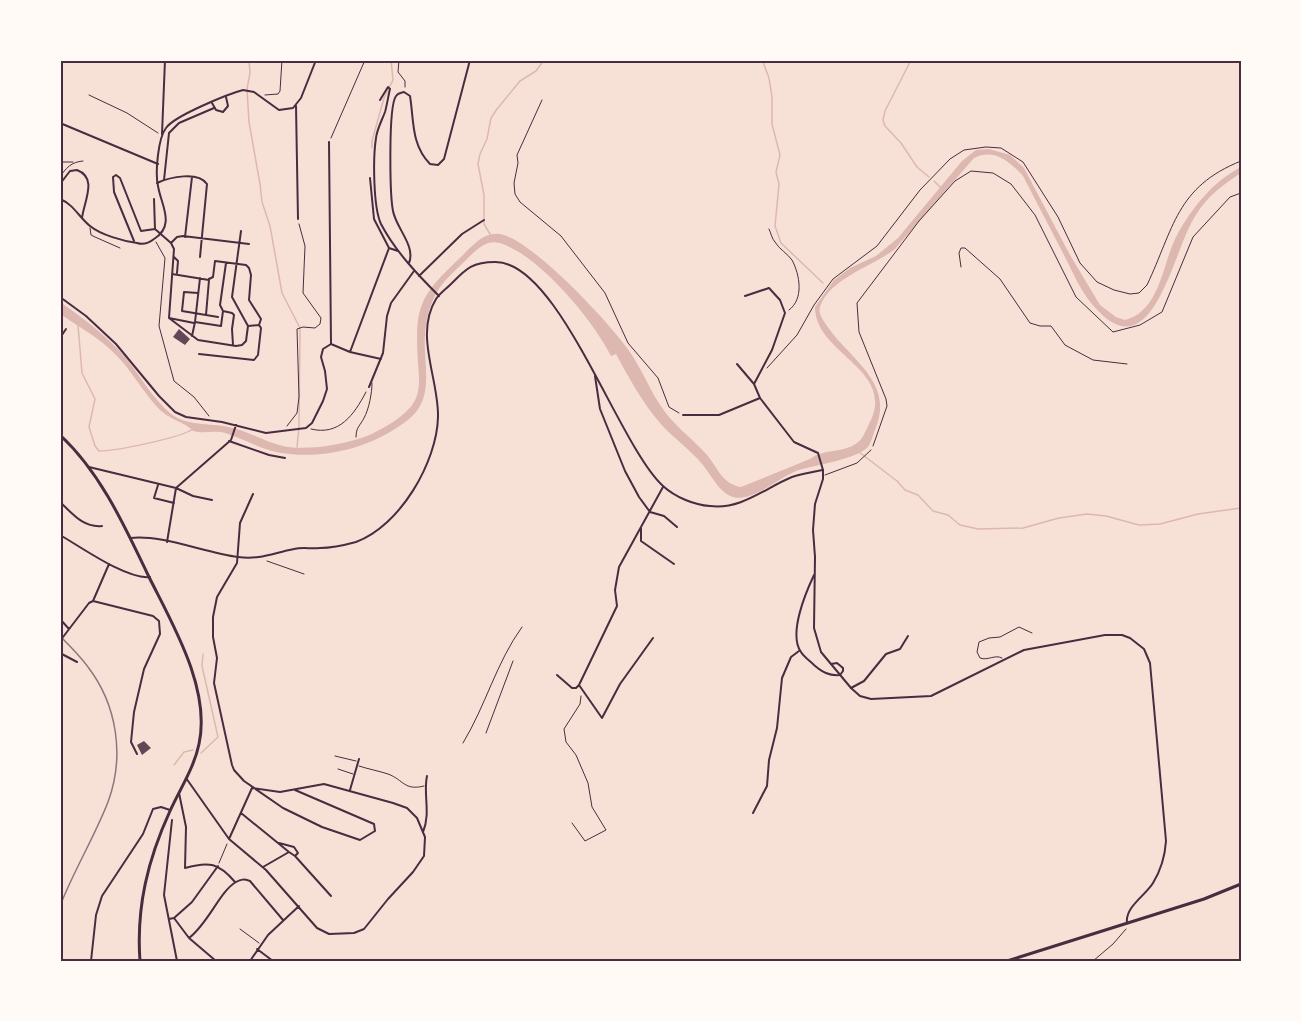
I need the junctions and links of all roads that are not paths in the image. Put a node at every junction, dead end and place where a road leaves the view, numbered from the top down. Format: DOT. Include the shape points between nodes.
graph roads {
  1 [pos="165,60"];
  2 [pos="316,60"];
  3 [pos="470,60"];
  4 [pos="226,97"];
  5 [pos="380,100"];
  6 [pos="212,103"];
  7 [pos="296,106"];
  8 [pos="213,109"];
  9 [pos="60,123"];
  10 [pos="162,134"];
  11 [pos="329,142"];
  12 [pos="83,161"];
  13 [pos="60,162"];
  14 [pos="75,162"];
  15 [pos="158,164"];
  16 [pos="60,177"];
  17 [pos="192,177"];
  18 [pos="370,178"];
  19 [pos="164,180"];
  20 [pos="157,183"];
  21 [pos="60,184"];
  22 [pos="60,199"];
  23 [pos="154,199"];
  24 [pos="82,219"];
  25 [pos="298,219"];
  26 [pos="484,220"];
  27 [pos="90,226"];
  28 [pos="153,230"];
  29 [pos="241,231"];
  30 [pos="160,235"];
  31 [pos="185,237"];
  32 [pos="202,239"];
  33 [pos="135,243"];
  34 [pos="171,243"];
  35 [pos="240,243"];
  36 [pos="249,244"];
  37 [pos="120,248"];
  38 [pos="389,248"];
  39 [pos="400,251"];
  40 [pos="200,257"];
  41 [pos="226,263"];
  42 [pos="409,263"];
  43 [pos="237,264"];
  44 [pos="414,270"];
  45 [pos="175,274"];
  46 [pos="419,276"];
  47 [pos="200,278"];
  48 [pos="209,280"];
  49 [pos="198,293"];
  50 [pos="438,295"];
  51 [pos="745,296"];
  52 [pos="60,297"];
  53 [pos="223,311"];
  54 [pos="196,314"];
  55 [pos="206,315"];
  56 [pos="218,317"];
  57 [pos="169,318"];
  58 [pos="194,323"];
  59 [pos="260,325"];
  60 [pos="248,326"];
  61 [pos="66,329"];
  62 [pos="192,336"];
  63 [pos="60,338"];
  64 [pos="331,344"];
  65 [pos="234,345"];
  66 [pos="350,352"];
  67 [pos="199,354"];
  68 [pos="381,359"];
  69 [pos="737,364"];
  70 [pos="596,376"];
  71 [pos="372,381"];
  72 [pos="754,384"];
  73 [pos="369,387"];
  74 [pos="760,398"];
  75 [pos="683,415"];
  76 [pos="236,427"];
  77 [pos="60,435"];
  78 [pos="357,436"];
  79 [pos="230,441"];
  80 [pos="871,450"];
  81 [pos="285,458"];
  82 [pos="89,467"];
  83 [pos="822,468"];
  84 [pos="823,476"];
  85 [pos="158,484"];
  86 [pos="663,487"];
  87 [pos="176,488"];
  88 [pos="253,494"];
  89 [pos="212,500"];
  90 [pos="60,502"];
  91 [pos="174,503"];
  92 [pos="650,512"];
  93 [pos="102,526"];
  94 [pos="677,527"];
  95 [pos="641,528"];
  96 [pos="60,535"];
  97 [pos="130,538"];
  98 [pos="167,542"];
  99 [pos="237,557"];
  100 [pos="109,564"];
  101 [pos="674,564"];
  102 [pos="814,575"];
  103 [pos="150,577"];
  104 [pos="93,601"];
  105 [pos="60,619"];
  106 [pos="69,629"];
  107 [pos="1032,633"];
  108 [pos="908,636"];
  109 [pos="653,638"];
  110 [pos="60,641"];
  111 [pos="800,651"];
  112 [pos="60,653"];
  113 [pos="1004,660"];
  114 [pos="77,662"];
  115 [pos="831,664"];
  116 [pos="556,675"];
  117 [pos="840,675"];
  118 [pos="579,685"];
  119 [pos="851,688"];
  120 [pos="137,754"];
  121 [pos="335,756"];
  122 [pos="358,762"];
  123 [pos="338,769"];
  124 [pos="354,774"];
  125 [pos="427,776"];
  126 [pos="186,778"];
  127 [pos="425,786"];
  128 [pos="252,788"];
  129 [pos="295,790"];
  130 [pos="350,790"];
  131 [pos="179,792"];
  132 [pos="170,810"];
  133 [pos="241,813"];
  134 [pos="753,813"];
  135 [pos="172,820"];
  136 [pos="423,832"];
  137 [pos="229,839"];
  138 [pos="279,843"];
  139 [pos="289,852"];
  140 [pos="295,856"];
  141 [pos="218,866"];
  142 [pos="263,867"];
  143 [pos="235,882"];
  144 [pos="1241,884"];
  145 [pos="331,896"];
  146 [pos="299,906"];
  147 [pos="174,918"];
  148 [pos="168,919"];
  149 [pos="283,920"];
  150 [pos="1127,924"];
  151 [pos="240,929"];
  152 [pos="189,938"];
  153 [pos="260,944"];
  154 [pos="257,949"];
  155 [pos="91,961"];
  156 [pos="140,961"];
  157 [pos="177,961"];
  158 [pos="216,961"];
  159 [pos="250,961"];
  160 [pos="273,961"];
  161 [pos="1007,961"];
  1 -- 10 [label="street"];
  2 -- 7 [label="street"];
  3 -- 42 [label="street" via="444,159 438,165 430,164 414,135 410,96 404,92 394,104 392,198 394,217 410,252"];
  4 -- 6 [label="street"];
  4 -- 7 [label="street" via="246,90 279,110"];
  4 -- 8 [label="street" via="227,110"];
  5 -- 39 [label="street" via="388,87 376,137 378,215"];
  6 -- 8 [label="street"];
  6 -- 10 [label="street" via="175,119"];
  7 -- 25 [label="street"];
  8 -- 19 [label="street" via="179,123 169,133"];
  9 -- 15 [label="street"];
  10 -- 15 [label="street"];
  11 -- 64 [label="street"];
  12 -- 14 [label="lane"];
  13 -- 14 [label="lane"];
  14 -- 16 [label="lane"];
  15 -- 20 [label="street"];
  17 -- 19 [label="street"];
  17 -- 31 [label="street"];
  17 -- 32 [label="street" via="202,178 207,184"];
  18 -- 38 [label="street" via="372,213"];
  19 -- 20 [label="street"];
  20 -- 30 [label="street" via="166,216"];
  21 -- 24 [label="street" via="70,171 85,174 89,181"];
  22 -- 24 [label="street"];
  23 -- 28 [label="street"];
  24 -- 27 [label="street"];
  26 -- 46 [label="street" via="462,234"];
  27 -- 33 [label="street"];
  27 -- 37 [label="lane" via="91,235"];
  28 -- 30 [label="street"];
  28 -- 33 [label="street" via="141,231 120,178 113,177 115,195"];
  29 -- 35 [label="street"];
  30 -- 33 [label="street" via="144,244"];
  30 -- 34 [label="street"];
  31 -- 32 [label="street"];
  31 -- 34 [label="street" via="177,237"];
  32 -- 35 [label="street"];
  32 -- 40 [label="street"];
  34 -- 45 [label="street"];
  35 -- 36 [label="street"];
  35 -- 43 [label="street"];
  38 -- 39 [label="street"];
  38 -- 66 [label="street"];
  39 -- 42 [label="street"];
  41 -- 43 [label="street"];
  41 -- 48 [label="street" via="215,261"];
  41 -- 53 [label="street" via="220,305"];
  42 -- 44 [label="street"];
  43 -- 59 [label="street" via="249,268 249,300 261,319"];
  43 -- 60 [label="street" via="233,302"];
  44 -- 46 [label="street"];
  44 -- 68 [label="street" via="388,310"];
  45 -- 47 [label="street"];
  45 -- 57 [label="street"];
  46 -- 50 [label="street"];
  47 -- 48 [label="street"];
  47 -- 49 [label="street"];
  48 -- 55 [label="street"];
  49 -- 54 [label="street"];
  49 -- 54 [label="street" via="184,292 182,311"];
  50 -- 70 [label="street" via="470,266 496,262 514,266 546,296"];
  50 -- 99 [label="street" via="430,314 427,339 437,429 426,465 407,501 392,519 356,542 296,549 262,558"];
  51 -- 72 [label="street" via="769,288 785,313"];
  52 -- 76 [label="street" via="116,344 175,412"];
  53 -- 58 [label="street" via="221,326"];
  53 -- 65 [label="street" via="234,315"];
  54 -- 55 [label="street"];
  54 -- 58 [label="street"];
  55 -- 56 [label="street"];
  57 -- 58 [label="street"];
  57 -- 62 [label="street"];
  58 -- 62 [label="street"];
  59 -- 60 [label="street"];
  59 -- 67 [label="street" via="258,355 254,360"];
  60 -- 65 [label="street" via="246,341"];
  61 -- 63 [label="street"];
  62 -- 65 [label="street"];
  64 -- 66 [label="street"];
  64 -- 76 [label="street" via="323,349 321,357 327,389 312,423 306,428 266,433"];
  66 -- 68 [label="street"];
  68 -- 71 [label="street"];
  69 -- 72 [label="street"];
  70 -- 86 [label="street" via="643,464"];
  70 -- 92 [label="street" via="600,409 625,471"];
  71 -- 73 [label="street"];
  71 -- 78 [label="lane" via="366,412 356,428"];
  72 -- 74 [label="street"];
  74 -- 75 [label="street" via="719,415"];
  74 -- 83 [label="street" via="794,442 818,453"];
  76 -- 79 [label="street"];
  77 -- 82 [label="main road"];
  79 -- 81 [label="street"];
  79 -- 87 [label="street"];
  80 -- 84 [label="lane" via="852,465"];
  82 -- 85 [label="street"];
  82 -- 97 [label="main road"];
  83 -- 84 [label="street"];
  83 -- 86 [label="street" via="732,506 696,504"];
  84 -- 102 [label="street" via="815,504"];
  85 -- 87 [label="street"];
  85 -- 91 [label="street" via="154,498"];
  86 -- 92 [label="street"];
  87 -- 89 [label="street"];
  87 -- 91 [label="street"];
  88 -- 99 [label="street" via="240,523"];
  90 -- 93 [label="street" via="82,522"];
  91 -- 98 [label="street"];
  92 -- 94 [label="street" via="664,516"];
  92 -- 95 [label="street"];
  95 -- 101 [label="street" via="641,541"];
  95 -- 118 [label="street" via="619,567 617,606"];
  96 -- 100 [label="street"];
  97 -- 98 [label="street"];
  97 -- 103 [label="main road"];
  98 -- 99 [label="street"];
  99 -- 128 [label="street" via="217,597 214,683 234,770"];
  100 -- 103 [label="street" via="142,578"];
  100 -- 104 [label="street"];
  102 -- 111 [label="street" via="797,625"];
  102 -- 115 [label="street" via="814,628 821,652"];
  103 -- 126 [label="main road" via="176,630 199,698 200,742"];
  104 -- 106 [label="street"];
  104 -- 120 [label="street" via="153,616 159,621 160,634 144,669 130,742"];
  105 -- 106 [label="street"];
  106 -- 110 [label="street"];
  107 -- 113 [label="lane" via="1019,627 979,642 980,658"];
  108 -- 119 [label="street" via="900,649 886,654 864,681"];
  109 -- 118 [label="street" via="620,684 602,718"];
  111 -- 117 [label="street" via="827,674"];
  111 -- 134 [label="street" via="791,657 782,678 767,786"];
  112 -- 114 [label="street"];
  113 -- 119 [label="street" via="931,696 871,699"];
  113 -- 150 [label="street" via="1024,651 1105,635 1122,635 1137,642 1148,655 1165,856 1152,885 1127,914"];
  115 -- 117 [label="street"];
  115 -- 117 [label="street" via="843,668"];
  116 -- 118 [label="street" via="572,688"];
  117 -- 119 [label="street"];
  121 -- 122 [label="lane"];
  122 -- 124 [label="street"];
  122 -- 127 [label="lane" via="391,775 408,787"];
  123 -- 124 [label="lane"];
  124 -- 130 [label="street"];
  125 -- 127 [label="street"];
  126 -- 131 [label="main road"];
  126 -- 137 [label="street"];
  127 -- 136 [label="street" via="427,812"];
  128 -- 129 [label="street"];
  128 -- 129 [label="street" via="296,816 355,840 375,831 374,824"];
  128 -- 133 [label="street"];
  129 -- 130 [label="street" via="324,784"];
  130 -- 136 [label="street" via="407,808"];
  131 -- 132 [label="main road"];
  131 -- 141 [label="street" via="186,827 185,868 198,864"];
  132 -- 155 [label="street" via="153,809 143,834 108,884 97,910"];
  132 -- 156 [label="main road" via="146,875 140,914"];
  133 -- 137 [label="street"];
  133 -- 138 [label="street"];
  135 -- 148 [label="street" via="164,895"];
  136 -- 146 [label="street" via="424,856 364,928 354,933 329,934"];
  137 -- 142 [label="street"];
  138 -- 139 [label="street"];
  138 -- 140 [label="street" via="294,847 298,851"];
  139 -- 140 [label="street"];
  139 -- 142 [label="street"];
  140 -- 145 [label="street"];
  141 -- 143 [label="street"];
  141 -- 147 [label="street" via="192,902"];
  142 -- 146 [label="street"];
  143 -- 149 [label="street" via="250,881"];
  143 -- 152 [label="street"];
  144 -- 150 [label="main road"];
  146 -- 149 [label="street"];
  147 -- 148 [label="street"];
  147 -- 152 [label="street"];
  148 -- 157 [label="street"];
  149 -- 153 [label="street"];
  150 -- 161 [label="main road"];
  151 -- 153 [label="lane"];
  152 -- 158 [label="street"];
  153 -- 154 [label="street"];
  154 -- 159 [label="street"];
  154 -- 160 [label="street"];
}
